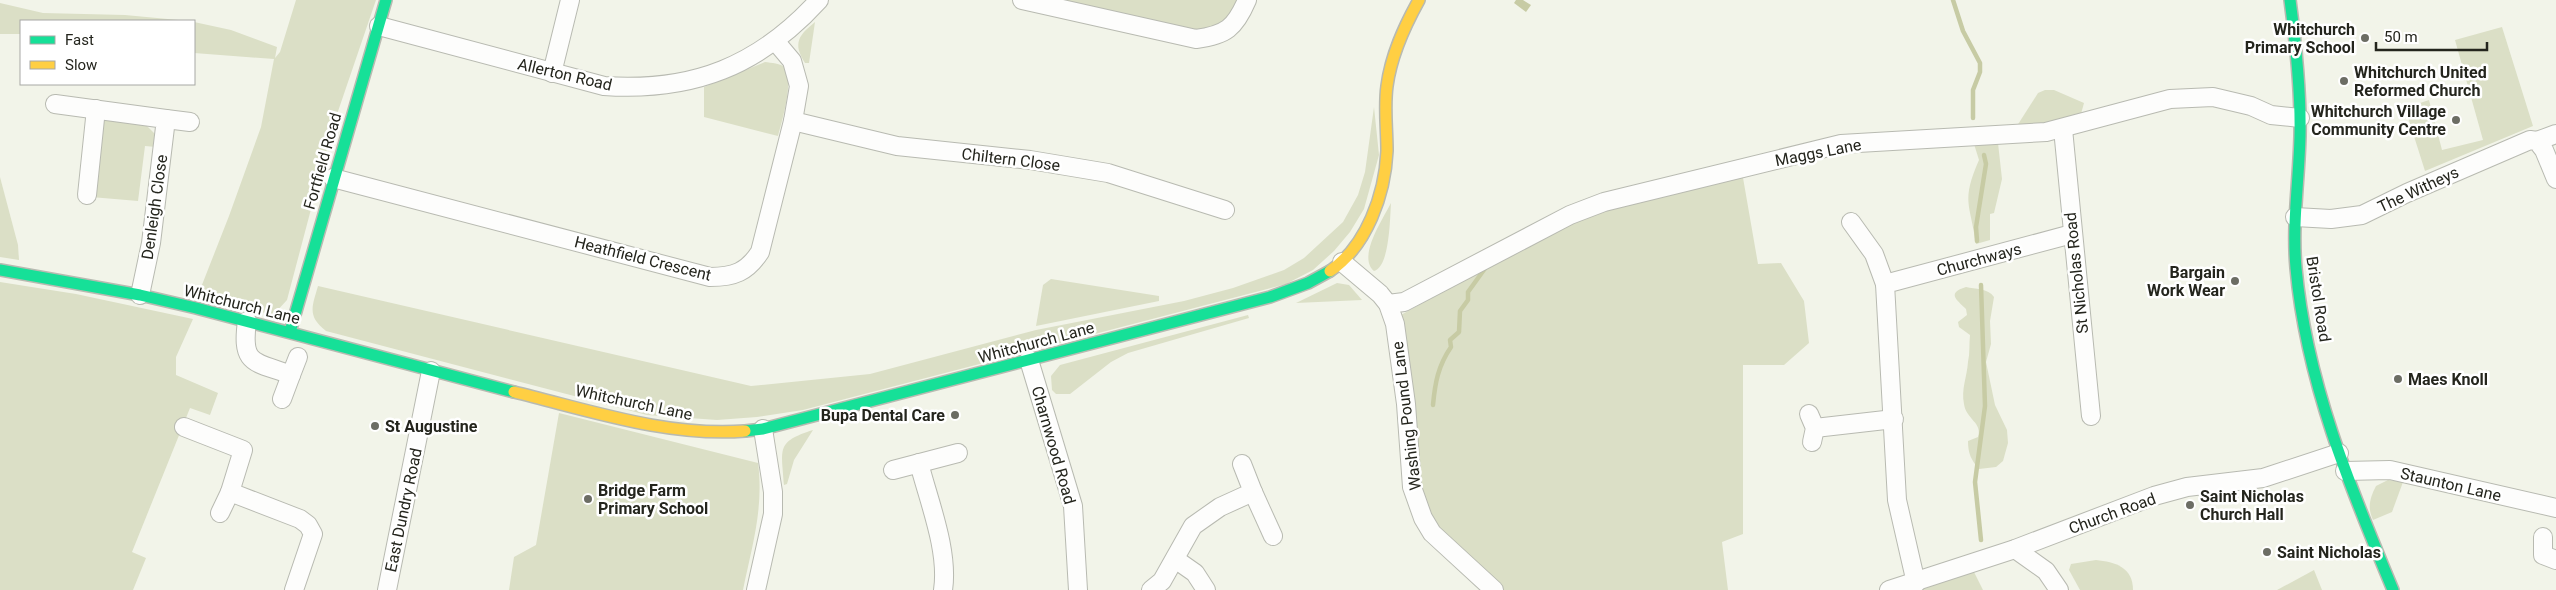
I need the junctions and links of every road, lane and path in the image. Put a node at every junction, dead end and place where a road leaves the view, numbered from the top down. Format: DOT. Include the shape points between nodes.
graph roads {
  1 [pos="386,0"];
  2 [pos="570,0"];
  3 [pos="819,0"];
  4 [pos="1022,0"];
  5 [pos="1247,0"];
  6 [pos="1419,0"];
  7 [pos="2290,0"];
  8 [pos="1041,2"];
  9 [pos="379,26"];
  10 [pos="776,42"];
  11 [pos="552,73"];
  12 [pos="55,104"];
  13 [pos="96,109"];
  14 [pos="2300,118"];
  15 [pos="166,119"];
  16 [pos="794,121"];
  17 [pos="190,122"];
  18 [pos="2063,129"];
  19 [pos="2556,134"];
  20 [pos="2537,141"];
  21 [pos="333,178"];
  22 [pos="2556,179"];
  23 [pos="87,195"];
  24 [pos="1225,210"];
  25 [pos="2295,217"];
  26 [pos="1851,222"];
  27 [pos="2072,234"];
  28 [pos="1342,262"];
  29 [pos="0,270"];
  30 [pos="1885,284"];
  31 [pos="140,295"];
  32 [pos="1388,304"];
  33 [pos="247,322"];
  34 [pos="290,332"];
  35 [pos="298,357"];
  36 [pos="1029,360"];
  37 [pos="432,370"];
  38 [pos="290,375"];
  39 [pos="282,399"];
  40 [pos="2091,416"];
  41 [pos="1894,419"];
  42 [pos="184,428"];
  43 [pos="1812,428"];
  44 [pos="763,429"];
  45 [pos="958,453"];
  46 [pos="2339,453"];
  47 [pos="919,463"];
  48 [pos="1242,464"];
  49 [pos="894,470"];
  50 [pos="2345,471"];
  51 [pos="230,492"];
  52 [pos="1253,492"];
  53 [pos="2556,508"];
  54 [pos="220,513"];
  55 [pos="1273,536"];
  56 [pos="2543,537"];
  57 [pos="2015,549"];
  58 [pos="2544,559"];
  59 [pos="1175,560"];
  60 [pos="1916,583"];
  61 [pos="294,590"];
  62 [pos="387,590"];
  63 [pos="756,590"];
  64 [pos="942,590"];
  65 [pos="1078,590"];
  66 [pos="1151,590"];
  67 [pos="1206,590"];
  68 [pos="1494,590"];
  69 [pos="1889,590"];
  70 [pos="2059,590"];
  71 [pos="2393,590"];
  1 -- 9 [label="main road, Fortfield Road"];
  2 -- 11 [label="street"];
  3 -- 10 [label="street, Allerton Road"];
  4 -- 8 [label="street"];
  5 -- 8 [label="street" via="1230,29 1215,37 1196,39"];
  6 -- 28 [label="main road" via="1402,30 1387,88 1386,161 1382,189 1359,241"];
  7 -- 14 [label="main road, Bristol Road"];
  9 -- 11 [label="street, Allerton Road"];
  9 -- 21 [label="main road, Fortfield Road"];
  10 -- 11 [label="street, Allerton Road" via="743,62 717,72 652,86 604,86"];
  10 -- 16 [label="street, Heathfield Crescent" via="792,61 798,78"];
  12 -- 13 [label="street"];
  13 -- 15 [label="street"];
  13 -- 23 [label="street"];
  14 -- 18 [label="street, Maggs Lane" via="2271,115 2233,100 2202,96 2170,99"];
  14 -- 25 [label="main road, Bristol Road"];
  15 -- 17 [label="street"];
  15 -- 31 [label="street, Denleigh Close" via="151,243"];
  16 -- 21 [label="street, Heathfield Crescent" via="760,252 752,266 728,277 710,277"];
  16 -- 24 [label="street, Chiltern Close" via="897,146 1030,160 1108,173"];
  18 -- 27 [label="street, St Nicholas Road"];
  18 -- 32 [label="street, Maggs Lane" via="1841,144 1604,202 1570,215 1404,302"];
  19 -- 20 [label="street, The Witheys"];
  20 -- 22 [label="street"];
  20 -- 25 [label="street, The Witheys" via="2530,140 2496,152 2362,215 2331,219"];
  21 -- 34 [label="main road, Fortfield Road"];
  25 -- 46 [label="main road, Bristol Road" via="2300,300 2315,371"];
  26 -- 30 [label="street" via="1874,254"];
  27 -- 30 [label="street, Churchways"];
  27 -- 40 [label="street, St Nicholas Road"];
  28 -- 32 [label="street, Washing Pound Lane"];
  28 -- 36 [label="main road, Whitchurch Lane" via="1312,280 1278,294"];
  29 -- 31 [label="main road, Whitchurch Lane"];
  30 -- 41 [label="street"];
  31 -- 33 [label="main road, Whitchurch Lane"];
  32 -- 68 [label="street, Washing Pound Lane" via="1395,324 1406,404 1412,487 1422,518 1432,533"];
  33 -- 34 [label="main road, Whitchurch Lane"];
  33 -- 38 [label="street" via="244,348 247,355"];
  34 -- 37 [label="main road, Whitchurch Lane"];
  35 -- 38 [label="street"];
  36 -- 44 [label="main road, Whitchurch Lane"];
  36 -- 65 [label="street, Charnwood Road" via="1073,506"];
  37 -- 44 [label="main road, Whitchurch Lane" via="660,427 689,432"];
  37 -- 62 [label="street, East Dundry Road"];
  38 -- 39 [label="street"];
  41 -- 43 [label="street"];
  41 -- 60 [label="street" via="1898,500"];
  42 -- 51 [label="street" via="243,450"];
  44 -- 63 [label="street" via="773,514"];
  45 -- 47 [label="street"];
  46 -- 50 [label="main road, Bristol Road"];
  46 -- 57 [label="street, Church Road" via="2263,478 2187,486"];
  47 -- 49 [label="street"];
  47 -- 64 [label="street" via="942,553 945,570"];
  48 -- 52 [label="street"];
  50 -- 53 [label="street, Staunton Lane" via="2390,470"];
  50 -- 71 [label="main road, Bristol Road"];
  51 -- 54 [label="street"];
  51 -- 61 [label="street" via="308,524 313,534"];
  52 -- 55 [label="street"];
  52 -- 59 [label="street" via="1220,507 1193,526"];
  56 -- 58 [label="street"];
  57 -- 60 [label="street, Church Road"];
  57 -- 70 [label="street" via="2046,571"];
  59 -- 66 [label="street" via="1162,581"];
  59 -- 67 [label="street" via="1195,573"];
  60 -- 69 [label="street, Church Road"];
}
